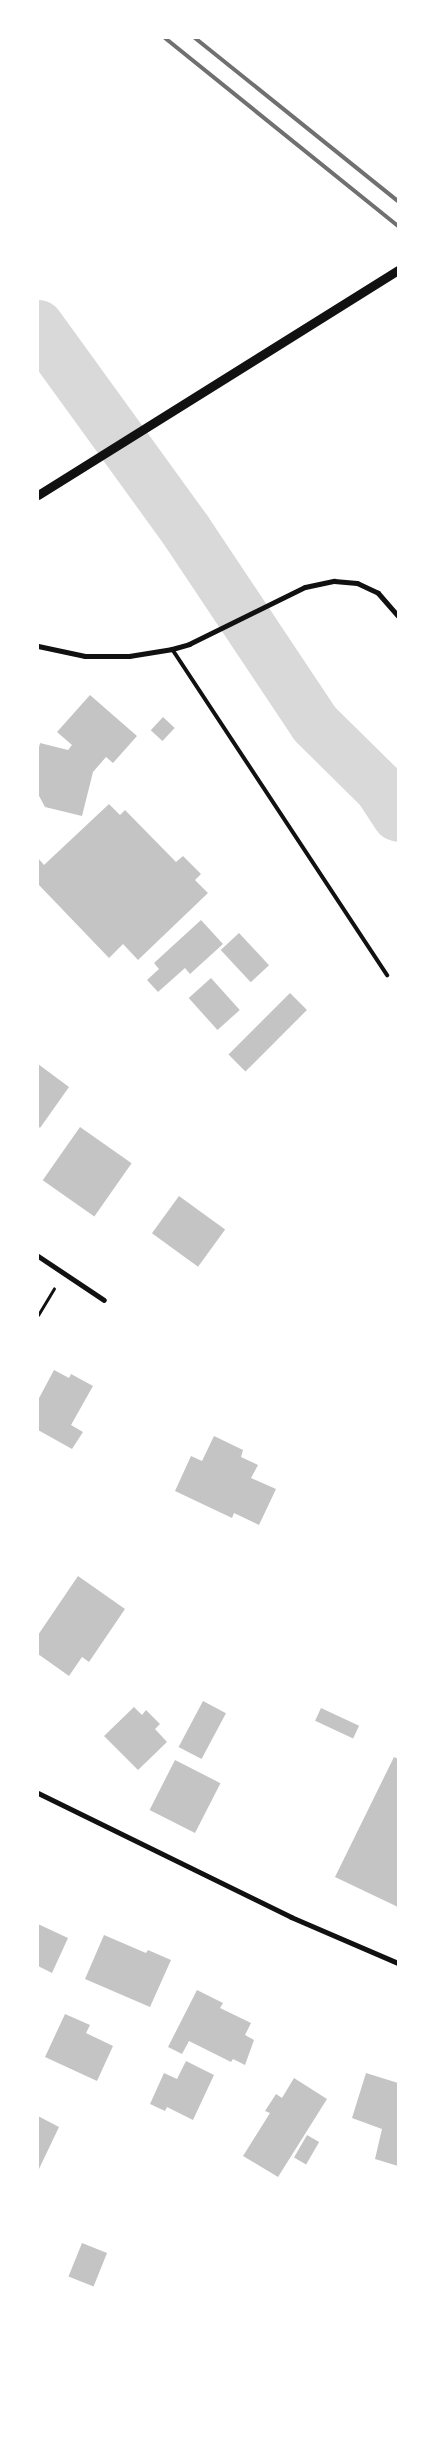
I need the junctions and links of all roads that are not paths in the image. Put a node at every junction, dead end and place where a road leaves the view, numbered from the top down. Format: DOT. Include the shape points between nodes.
graph roads {
  1 [pos="398,270"];
  2 [pos="38,495"];
  3 [pos="398,616"];
  4 [pos="38,646"];
  5 [pos="172,649"];
  6 [pos="387,975"];
  7 [pos="38,1256"];
  8 [pos="104,1300"];
  9 [pos="38,1793"];
  10 [pos="398,1963"];
  1 -- 2 [label="street"];
  3 -- 5 [label="street" via="378,593 356,583 334,581 305,587 189,644"];
  4 -- 5 [label="street" via="85,656 129,656"];
  5 -- 6 [label="lane"];
  7 -- 8 [label="street"];
  9 -- 10 [label="street" via="291,1917"];
}
